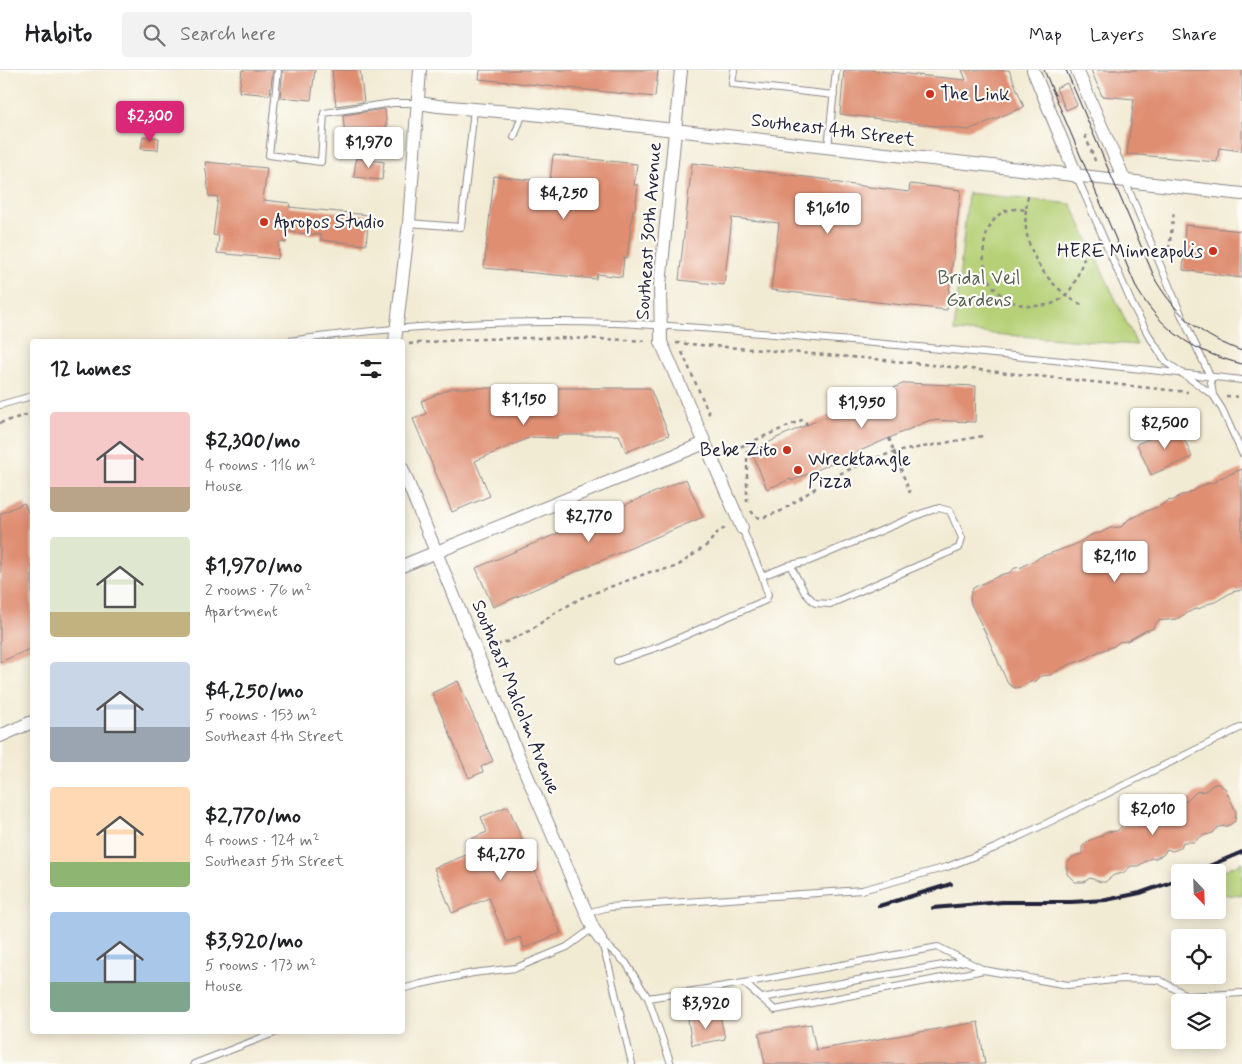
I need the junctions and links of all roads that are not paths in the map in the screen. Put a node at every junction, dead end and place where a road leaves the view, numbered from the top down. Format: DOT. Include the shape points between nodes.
graph roads {
  1 [pos="278,70"];
  2 [pos="420,70"];
  3 [pos="681,70"];
  4 [pos="734,70"];
  5 [pos="836,70"];
  6 [pos="1033,70"];
  7 [pos="1077,70"];
  8 [pos="834,95"];
  9 [pos="419,103"];
  10 [pos="474,109"];
  11 [pos="523,113"];
  12 [pos="676,132"];
  13 [pos="514,137"];
  14 [pos="828,148"];
  15 [pos="1077,177"];
  16 [pos="1125,181"];
  17 [pos="1242,194"];
  18 [pos="410,223"];
  19 [pos="660,325"];
  20 [pos="396,335"];
  21 [pos="325,339"];
  22 [pos="1182,374"];
  23 [pos="1210,376"];
  24 [pos="1242,380"];
  25 [pos="1213,395"];
  26 [pos="30,397"];
  27 [pos="0,405"];
  28 [pos="705,443"];
  29 [pos="1242,453"];
  30 [pos="405,475"];
  31 [pos="742,528"];
  32 [pos="437,553"];
  33 [pos="405,565"];
  34 [pos="790,565"];
  35 [pos="762,576"];
  36 [pos="617,661"];
  37 [pos="30,723"];
  38 [pos="1242,727"];
  39 [pos="0,736"];
  40 [pos="587,913"];
  41 [pos="597,933"];
  42 [pos="966,961"];
  43 [pos="984,970"];
  44 [pos="744,982"];
  45 [pos="405,988"];
  46 [pos="1242,993"];
  47 [pos="648,998"];
  48 [pos="762,998"];
  49 [pos="271,1034"];
  50 [pos="194,1064"];
  51 [pos="632,1064"];
  52 [pos="671,1064"];
  1 -- 9 [label="lane" via="269,155 321,162 324,113 393,103"];
  2 -- 9 [label="street"];
  3 -- 12 [label="street, Southeast 30th Avenue"];
  4 -- 8 [label="lane" via="732,84"];
  5 -- 8 [label="lane"];
  6 -- 15 [label="street"];
  7 -- 16 [label="street"];
  8 -- 14 [label="lane"];
  9 -- 10 [label="street, Southeast 4th Street"];
  9 -- 18 [label="street"];
  10 -- 11 [label="street, Southeast 4th Street"];
  10 -- 18 [label="lane" via="461,226"];
  11 -- 12 [label="street, Southeast 4th Street"];
  11 -- 13 [label="lane"];
  12 -- 14 [label="street, Southeast 4th Street"];
  12 -- 19 [label="street, Southeast 30th Avenue" via="660,286"];
  14 -- 15 [label="street, Southeast 4th Street"];
  15 -- 16 [label="street, Southeast 4th Street"];
  15 -- 22 [label="lane" via="1136,311 1166,362"];
  16 -- 17 [label="street, Southeast 4th Street"];
  16 -- 23 [label="lane"];
  18 -- 20 [label="street"];
  19 -- 20 [label="lane" via="530,322"];
  19 -- 22 [label="lane"];
  19 -- 28 [label="street, Southeast 30th Avenue" via="661,342"];
  20 -- 21 [label="lane"];
  22 -- 23 [label="lane"];
  22 -- 25 [label="lane"];
  23 -- 24 [label="lane"];
  23 -- 25 [label="lane"];
  25 -- 29 [label="lane"];
  26 -- 27 [label="lane"];
  28 -- 31 [label="street, Southeast 30th Avenue"];
  28 -- 32 [label="street"];
  30 -- 32 [label="street, Southeast Malcolm Avenue"];
  31 -- 35 [label="lane"];
  32 -- 33 [label="street"];
  32 -- 40 [label="street, Southeast Malcolm Avenue" via="519,757"];
  34 -- 34 [label="lane" via="809,561 939,508 950,511 962,538 959,548 830,604 816,603 810,598"];
  34 -- 35 [label="lane"];
  35 -- 36 [label="lane" via="768,595 766,600"];
  37 -- 39 [label="street"];
  38 -- 40 [label="lane" via="1019,837 947,867 862,890 609,907"];
  40 -- 41 [label="street, Southeast Malcolm Avenue"];
  41 -- 45 [label="lane" via="516,968 473,973"];
  41 -- 47 [label="lane" via="626,963"];
  41 -- 51 [label="lane" via="609,967"];
  42 -- 43 [label="lane"];
  42 -- 44 [label="lane" via="938,947"];
  42 -- 48 [label="lane"];
  43 -- 46 [label="lane" via="1068,986 1159,980 1188,996"];
  43 -- 48 [label="lane" via="775,1010"];
  44 -- 47 [label="lane"];
  44 -- 48 [label="lane"];
  47 -- 52 [label="lane"];
  49 -- 50 [label="lane"];
}
